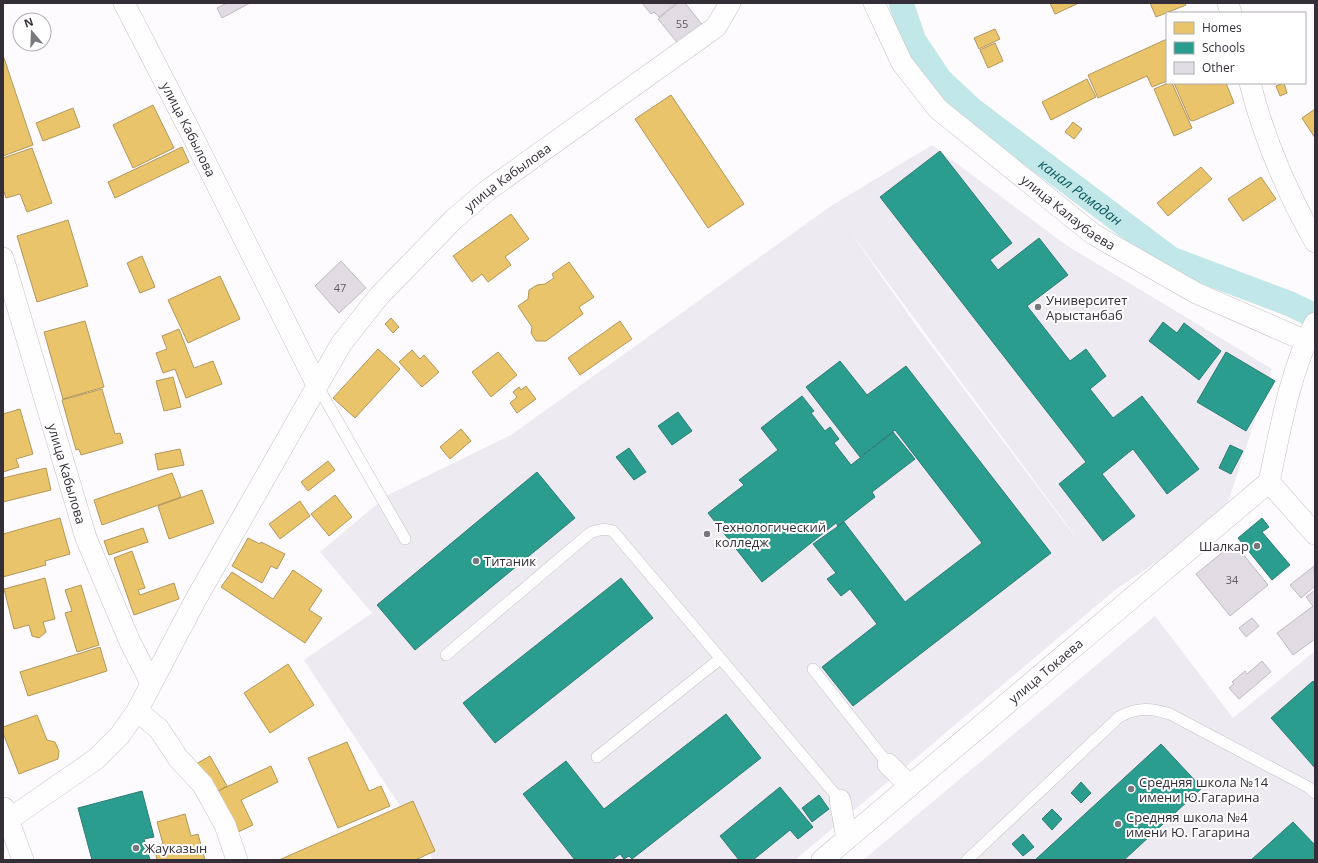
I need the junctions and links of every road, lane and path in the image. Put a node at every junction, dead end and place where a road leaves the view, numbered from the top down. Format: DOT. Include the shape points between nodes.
graph roads {
  1 [pos="124,3"];
  2 [pos="874,3"];
  3 [pos="732,4"];
  4 [pos="1250,84"];
  5 [pos="1315,242"];
  6 [pos="3,258"];
  7 [pos="1309,334"];
  8 [pos="317,385"];
  9 [pos="1269,482"];
  10 [pos="1315,534"];
  11 [pos="405,539"];
  12 [pos="446,655"];
  13 [pos="720,659"];
  14 [pos="813,669"];
  15 [pos="151,683"];
  16 [pos="137,711"];
  17 [pos="597,756"];
  18 [pos="888,764"];
  19 [pos="910,786"];
  20 [pos="1315,793"];
  21 [pos="840,800"];
  22 [pos="6,813"];
  23 [pos="847,839"];
  24 [pos="23,860"];
  25 [pos="236,860"];
  26 [pos="822,860"];
  27 [pos="967,860"];
  1 -- 8 [label="street, улица Кабылова"];
  2 -- 7 [label="street, улица Калаубаева" via="902,63 938,109 1093,234 1196,293"];
  3 -- 8 [label="street, улица Кабылова" via="716,27 488,190 454,219 379,296 341,344"];
  4 -- 5 [label="street" via="1268,144"];
  6 -- 15 [label="street, улица Кабылова" via="86,538 130,642"];
  7 -- 9 [label="street" via="1280,427"];
  8 -- 11 [label="lane"];
  8 -- 15 [label="street, улица Кабылова"];
  9 -- 10 [label="street"];
  9 -- 19 [label="street, улица Токаева"];
  12 -- 13 [label="lane" via="581,540 598,530 607,529 621,538"];
  13 -- 17 [label="lane"];
  13 -- 21 [label="lane"];
  14 -- 18 [label="lane"];
  15 -- 16 [label="street, улица Кабылова"];
  16 -- 22 [label="street, улица Кабылова" via="120,735 96,759"];
  16 -- 25 [label="street" via="159,729 178,758 202,785 225,825"];
  18 -- 19 [label="street"];
  19 -- 23 [label="street, улица Токаева"];
  20 -- 27 [label="lane" via="1170,714 1156,709 1137,710 1119,717"];
  21 -- 23 [label="street"];
  22 -- 24 [label="street"];
  23 -- 26 [label="street, улица Токаева"];
}
